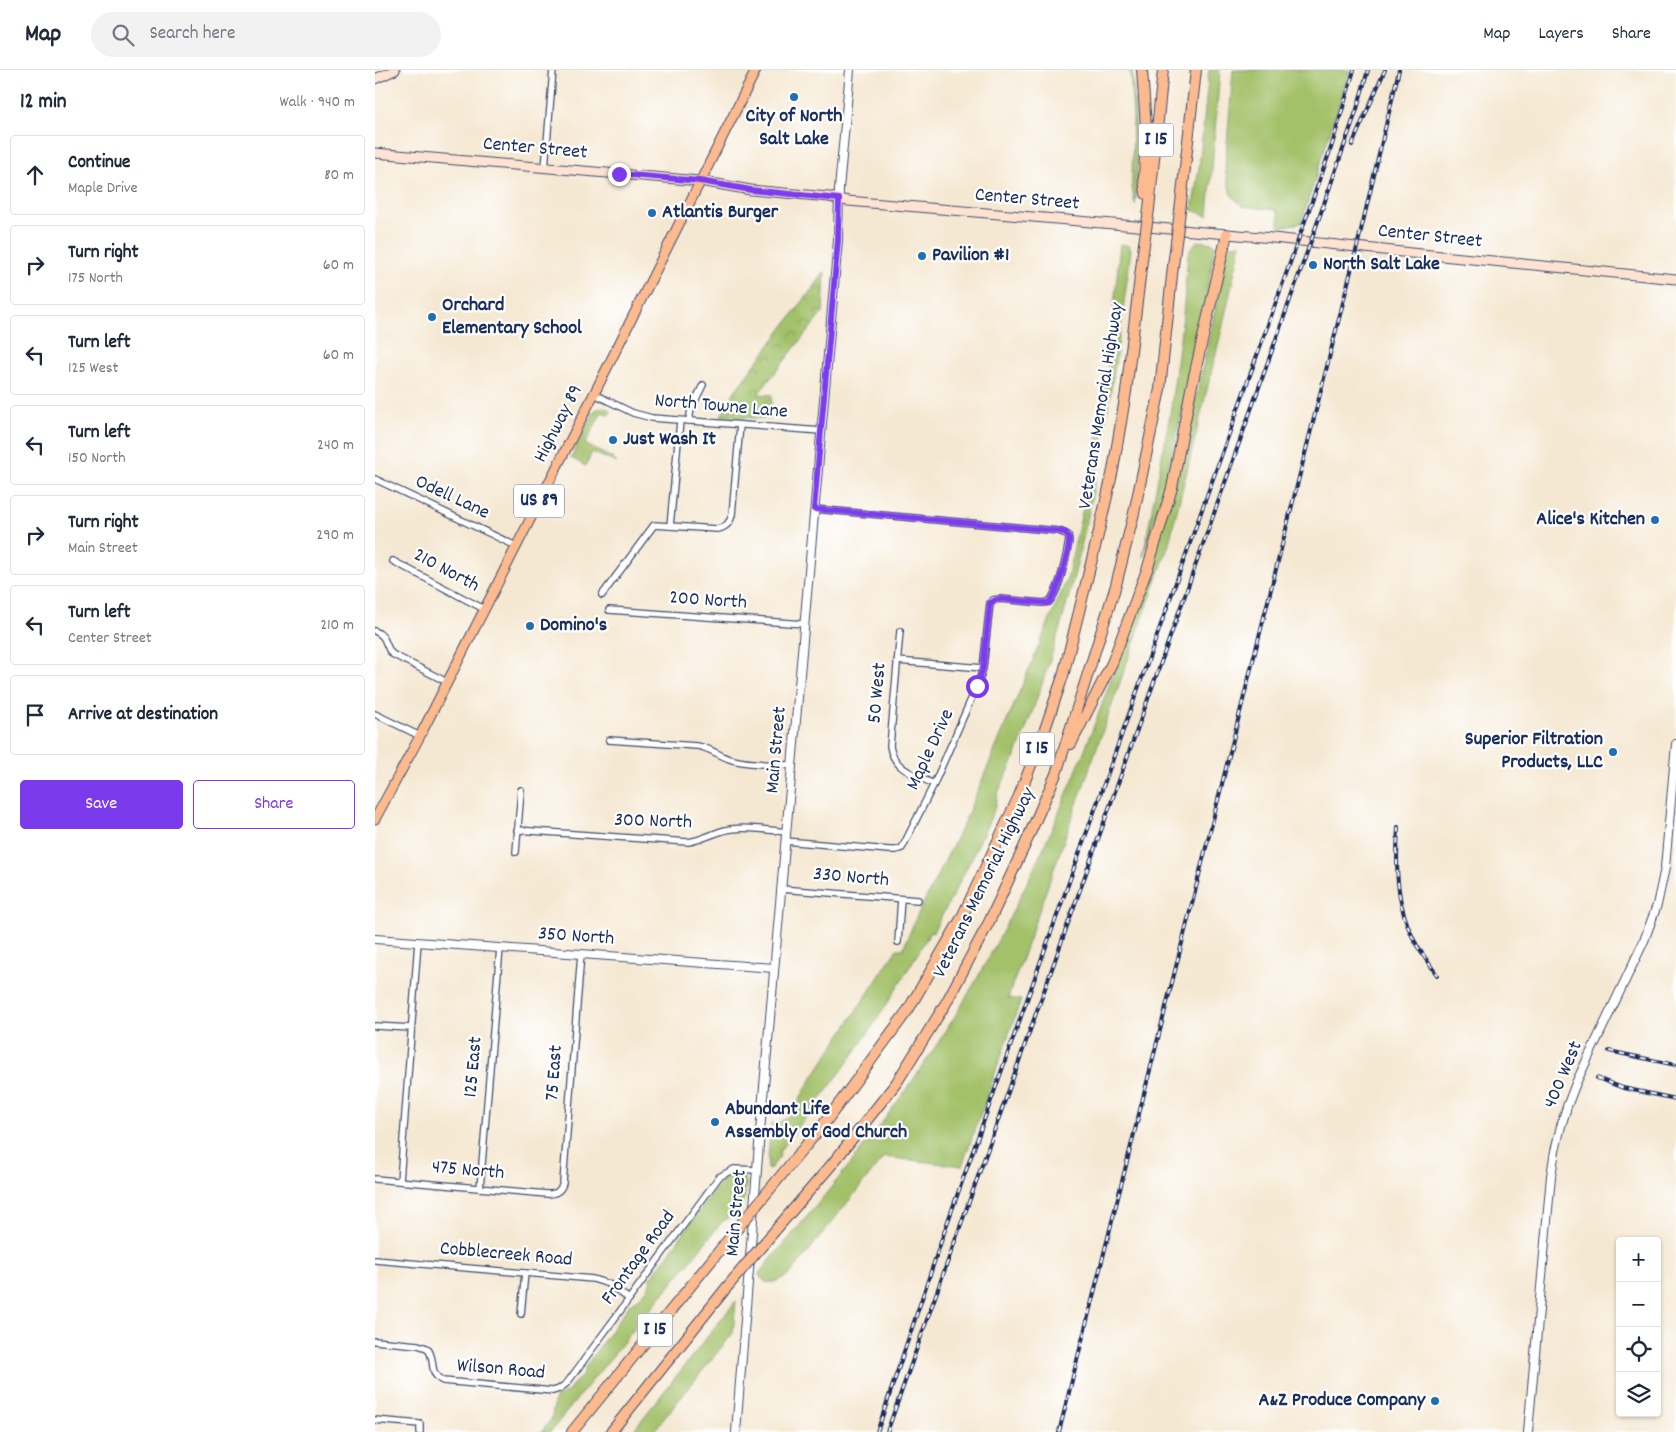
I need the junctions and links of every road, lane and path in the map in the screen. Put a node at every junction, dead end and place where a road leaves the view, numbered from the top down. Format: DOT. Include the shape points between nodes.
graph roads {
  1 [pos="395,70"];
  2 [pos="553,70"];
  3 [pos="756,70"];
  4 [pos="850,70"];
  5 [pos="1142,70"];
  6 [pos="1163,70"];
  7 [pos="1196,70"];
  8 [pos="375,79"];
  9 [pos="375,153"];
  10 [pos="545,168"];
  11 [pos="700,181"];
  12 [pos="839,199"];
  13 [pos="1149,209"];
  14 [pos="1227,234"];
  15 [pos="1676,278"];
  16 [pos="703,385"];
  17 [pos="594,394"];
  18 [pos="680,421"];
  19 [pos="689,421"];
  20 [pos="740,425"];
  21 [pos="821,431"];
  22 [pos="375,479"];
  23 [pos="814,509"];
  24 [pos="670,526"];
  25 [pos="516,546"];
  26 [pos="393,561"];
  27 [pos="602,595"];
  28 [pos="484,609"];
  29 [pos="609,610"];
  30 [pos="804,624"];
  31 [pos="375,631"];
  32 [pos="900,631"];
  33 [pos="897,660"];
  34 [pos="983,668"];
  35 [pos="447,682"];
  36 [pos="375,714"];
  37 [pos="420,736"];
  38 [pos="609,740"];
  39 [pos="1676,744"];
  40 [pos="792,765"];
  41 [pos="1056,774"];
  42 [pos="1674,780"];
  43 [pos="934,784"];
  44 [pos="521,790"];
  45 [pos="375,819"];
  46 [pos="517,830"];
  47 [pos="786,832"];
  48 [pos="785,841"];
  49 [pos="515,852"];
  50 [pos="781,889"];
  51 [pos="901,899"];
  52 [pos="918,900"];
  53 [pos="375,939"];
  54 [pos="418,942"];
  55 [pos="898,942"];
  56 [pos="500,948"];
  57 [pos="581,954"];
  58 [pos="774,968"];
  59 [pos="375,1026"];
  60 [pos="411,1028"];
  61 [pos="757,1170"];
  62 [pos="375,1179"];
  63 [pos="400,1181"];
  64 [pos="480,1188"];
  65 [pos="557,1192"];
  66 [pos="375,1260"];
  67 [pos="525,1273"];
  68 [pos="629,1299"];
  69 [pos="521,1314"];
  70 [pos="375,1341"];
  71 [pos="559,1389"];
  72 [pos="375,1420"];
  73 [pos="420,1432"];
  74 [pos="572,1432"];
  75 [pos="611,1432"];
  76 [pos="736,1432"];
  77 [pos="1528,1432"];
  1 -- 8 [label="main road"];
  2 -- 10 [label="street"];
  3 -- 11 [label="main road, Highway 89 / US 89"];
  4 -- 12 [label="street, Main Street"];
  5 -- 13 [label="highway" via="1146,127 1144,179"];
  6 -- 13 [label="highway, Veterans Memorial Highway / I 15"];
  7 -- 41 [label="highway, Veterans Memorial Highway / I 15, bridge" via="1160,389 1116,586"];
  9 -- 10 [label="main road, Center Street"];
  10 -- 11 [label="main road, Center Street"];
  11 -- 12 [label="main road, Center Street"];
  11 -- 17 [label="main road, Highway 89 / US 89"];
  12 -- 14 [label="main road, Center Street"];
  12 -- 21 [label="street, Main Street"];
  13 -- 74 [label="highway, Veterans Memorial Highway / I 15, bridge" via="1113,470 1063,676 1026,778 961,919 909,1010 827,1120"];
  14 -- 15 [label="main road, Center Street"];
  14 -- 41 [label="highway" via="1172,488 1148,567 1112,663"];
  16 -- 19 [label="street"];
  17 -- 18 [label="street, North Towne Lane" via="647,418"];
  17 -- 25 [label="main road, Highway 89 / US 89"];
  18 -- 19 [label="street, North Towne Lane"];
  18 -- 24 [label="street"];
  19 -- 20 [label="street, North Towne Lane"];
  20 -- 21 [label="street, North Towne Lane"];
  20 -- 24 [label="street" via="729,523 717,529"];
  21 -- 23 [label="street, Main Street"];
  22 -- 25 [label="street, Odell Lane"];
  23 -- 30 [label="street, Main Street"];
  23 -- 34 [label="street, Maple Drive" via="1059,531 1069,536 1061,576 1052,599 1047,603 992,601"];
  24 -- 27 [label="street" via="654,525 651,528"];
  25 -- 28 [label="main road, Highway 89 / US 89"];
  26 -- 28 [label="street, 210 North"];
  28 -- 35 [label="main road, Highway 89 / US 89"];
  29 -- 30 [label="street, 200 North"];
  30 -- 40 [label="street, Main Street"];
  31 -- 35 [label="street" via="383,635 392,654"];
  32 -- 33 [label="street, 50 West"];
  33 -- 34 [label="street"];
  33 -- 43 [label="street, 50 West" via="890,746 893,758 903,769"];
  34 -- 43 [label="street, Maple Drive"];
  35 -- 37 [label="main road, Highway 89 / US 89"];
  36 -- 37 [label="street"];
  37 -- 45 [label="main road, Highway 89 / US 89"];
  38 -- 40 [label="street" via="697,746 737,761"];
  39 -- 42 [label="street, 400 West"];
  40 -- 47 [label="street, Main Street"];
  41 -- 75 [label="highway, Veterans Memorial Highway / I 15, bridge" via="989,922 946,1003 897,1082"];
  42 -- 77 [label="street, 400 West" via="1665,868 1653,917 1576,1084 1556,1142"];
  43 -- 48 [label="street, Maple Drive" via="900,849"];
  44 -- 46 [label="street"];
  46 -- 47 [label="street, 300 North" via="688,842 730,829"];
  46 -- 49 [label="street"];
  47 -- 48 [label="street, Main Street"];
  48 -- 50 [label="street, Main Street"];
  50 -- 51 [label="street, 330 North"];
  50 -- 58 [label="street, Main Street"];
  51 -- 52 [label="street, 330 North"];
  51 -- 55 [label="street"];
  53 -- 54 [label="street, 350 North"];
  54 -- 56 [label="street, 350 North"];
  54 -- 60 [label="street"];
  56 -- 57 [label="street, 350 North"];
  56 -- 64 [label="street, 125 East"];
  57 -- 58 [label="street, 350 North"];
  57 -- 65 [label="street, 75 East" via="563,1182"];
  58 -- 61 [label="street, Main Street"];
  59 -- 60 [label="street"];
  60 -- 63 [label="street"];
  61 -- 68 [label="street, Frontage Road" via="734,1169 719,1177"];
  61 -- 76 [label="street, Main Street"];
  62 -- 63 [label="street, 475 North"];
  63 -- 64 [label="street, 475 North"];
  64 -- 65 [label="street, 475 North" via="547,1194"];
  66 -- 67 [label="street, Cobblecreek Road"];
  67 -- 68 [label="street, Cobblecreek Road" via="599,1280"];
  67 -- 69 [label="street"];
  68 -- 71 [label="street, Frontage Road" via="567,1383"];
  70 -- 71 [label="street, Wilson Road" via="427,1348 432,1355 434,1373 443,1381"];
  72 -- 73 [label="street" via="420,1424"];
}
